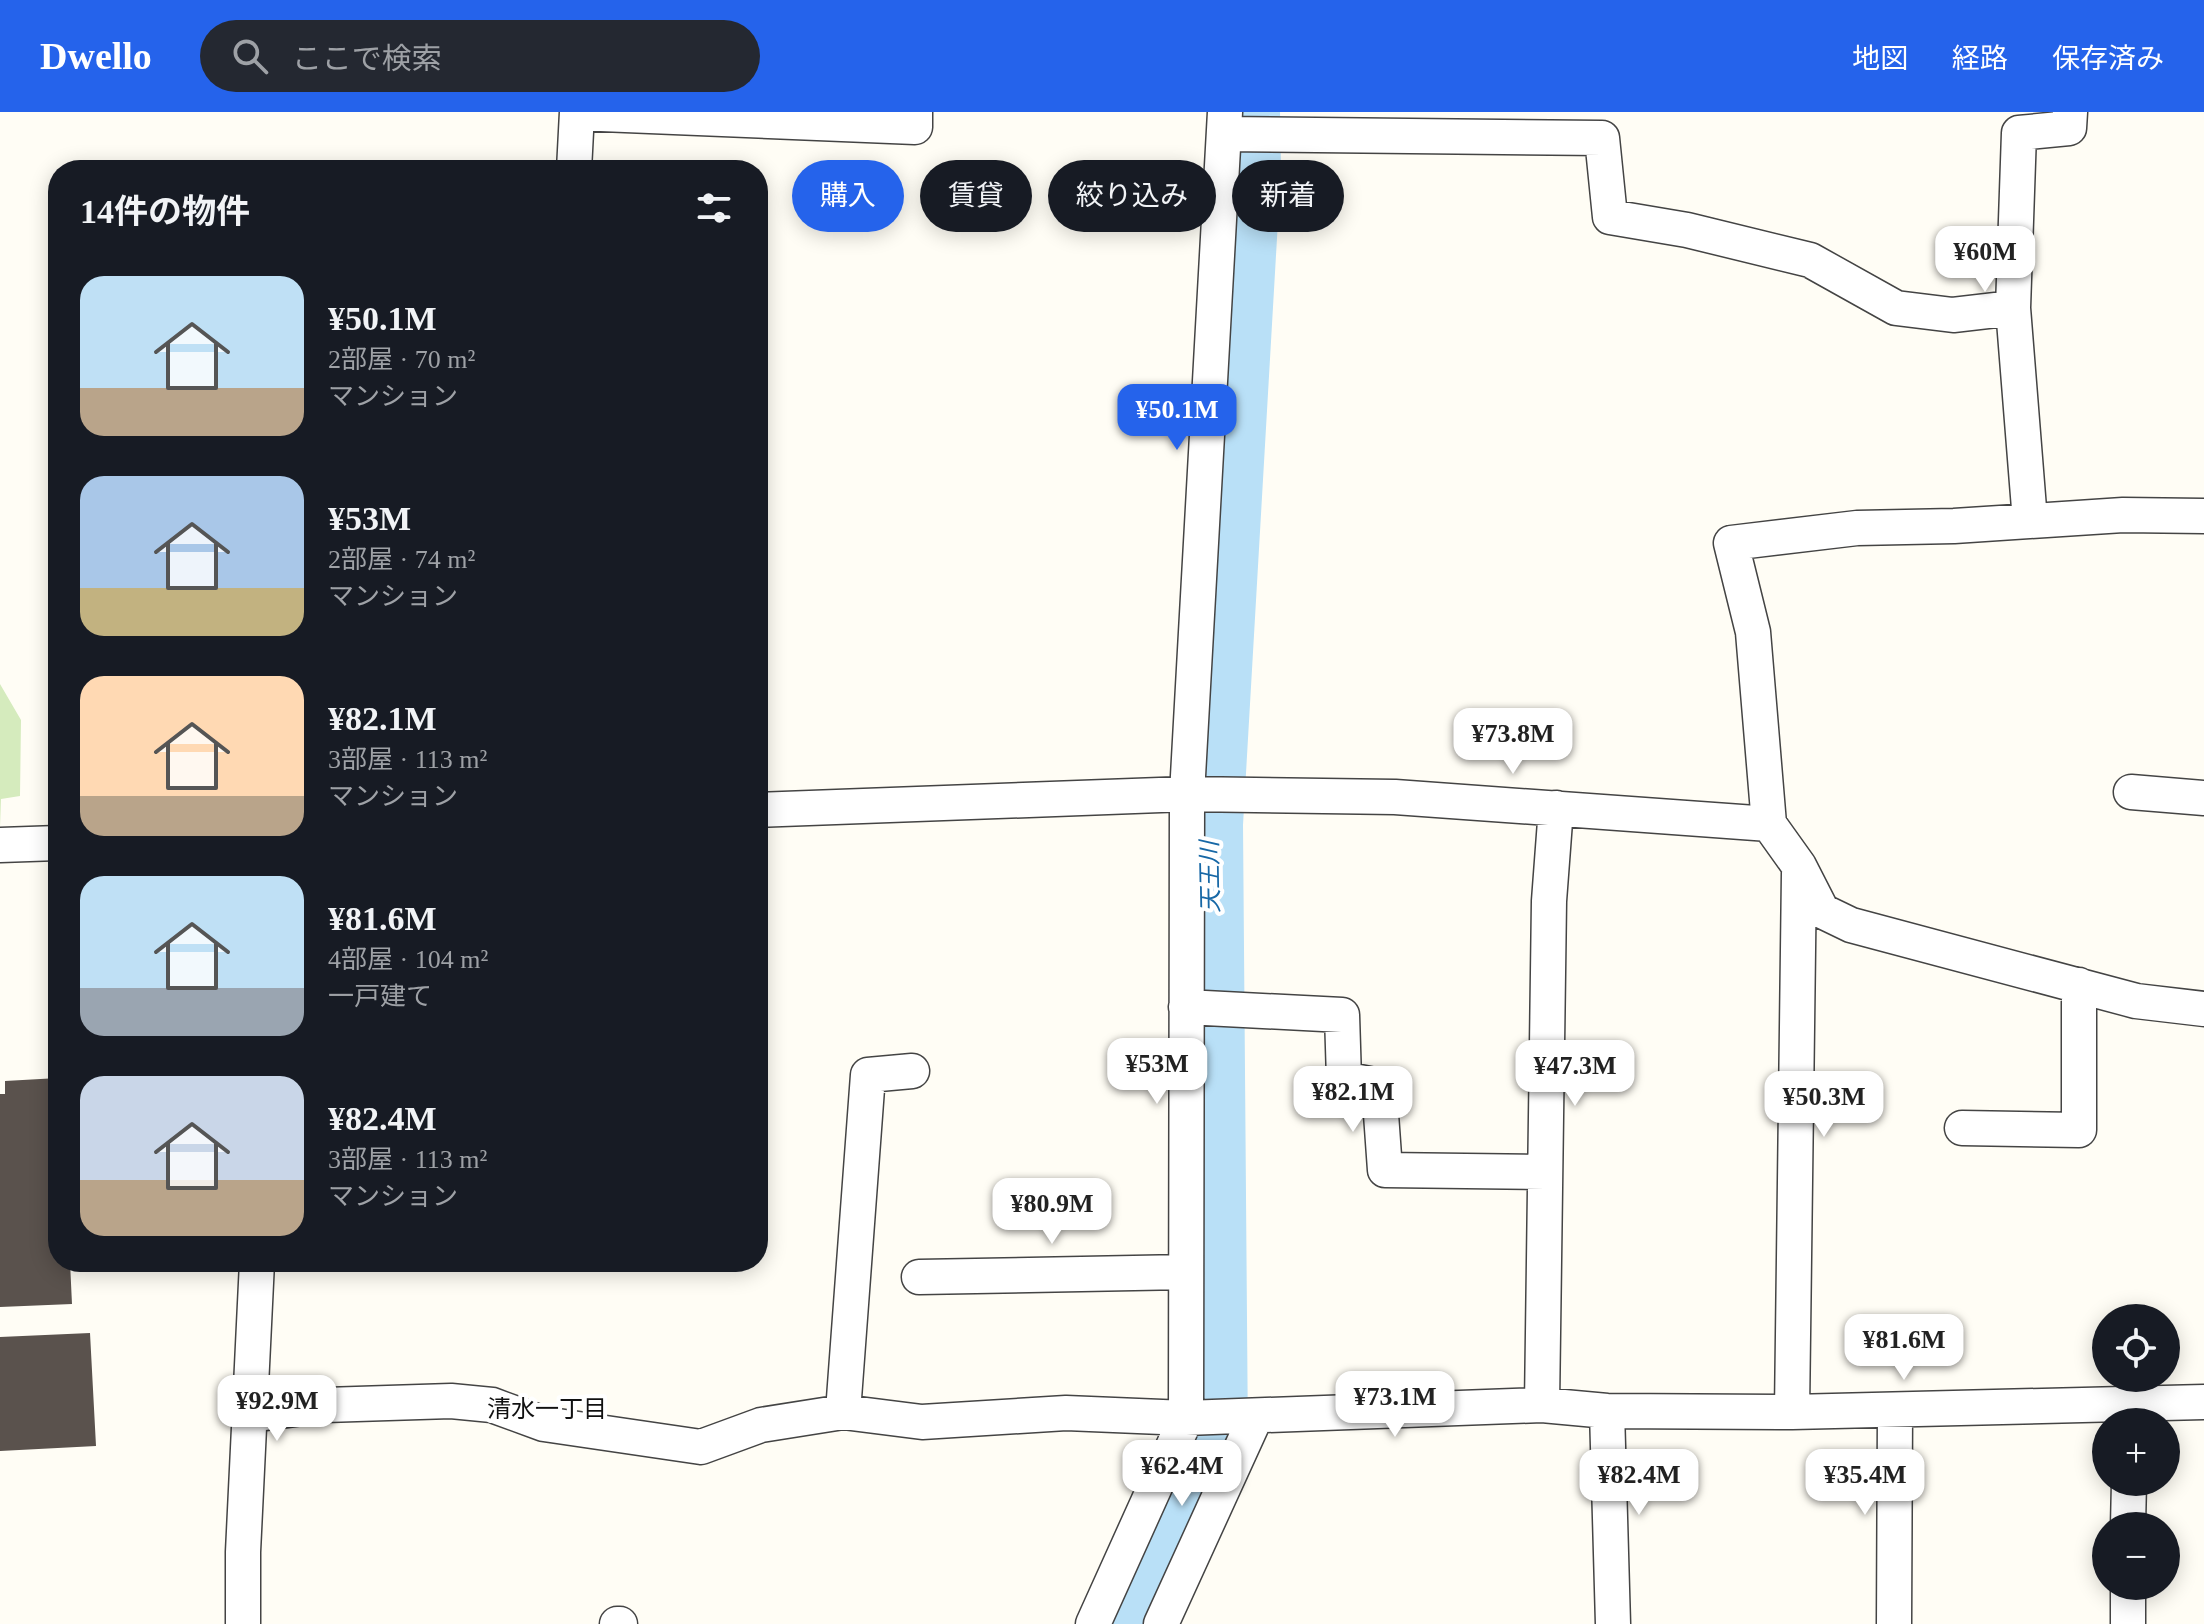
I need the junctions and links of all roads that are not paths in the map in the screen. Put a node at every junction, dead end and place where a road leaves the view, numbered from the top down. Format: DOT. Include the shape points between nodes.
graph roads {
  1 [pos="577,112"];
  2 [pos="915,112"];
  3 [pos="2070,112"];
  4 [pos="1224,123"];
  5 [pos="575,160"];
  6 [pos="2013,308"];
  7 [pos="2204,516"];
  8 [pos="2030,521"];
  9 [pos="2131,792"];
  10 [pos="1187,794"];
  11 [pos="2204,798"];
  12 [pos="1556,808"];
  13 [pos="768,810"];
  14 [pos="1769,824"];
  15 [pos="48,843"];
  16 [pos="0,845"];
  17 [pos="1799,866"];
  18 [pos="2079,985"];
  19 [pos="1186,1007"];
  20 [pos="2204,1009"];
  21 [pos="912,1071"];
  22 [pos="1962,1128"];
  23 [pos="1545,1172"];
  24 [pos="257,1272"];
  25 [pos="1186,1272"];
  26 [pos="919,1277"];
  27 [pos="2204,1402"];
  28 [pos="1542,1405"];
  29 [pos="2166,1408"];
  30 [pos="1607,1411"];
  31 [pos="1895,1411"];
  32 [pos="843,1412"];
  33 [pos="1792,1412"];
  34 [pos="2092,1414"];
  35 [pos="250,1415"];
  36 [pos="1256,1416"];
  37 [pos="1186,1418"];
  38 [pos="2128,1600"];
  39 [pos="243,1624"];
  40 [pos="1093,1624"];
  41 [pos="1161,1624"];
  42 [pos="1613,1624"];
  43 [pos="1894,1624"];
  44 [pos="2128,1624"];
  1 -- 2 [label="street" via="915,127"];
  1 -- 5 [label="street"];
  3 -- 6 [label="street" via="2069,128 2019,133"];
  4 -- 6 [label="street" via="1602,138 1610,217 1810,260 1896,308 1953,315"];
  4 -- 10 [label="street"];
  6 -- 8 [label="street"];
  7 -- 8 [label="street"];
  8 -- 14 [label="street" via="1857,528 1731,543 1753,632"];
  9 -- 11 [label="street"];
  10 -- 12 [label="street" via="1395,797"];
  10 -- 13 [label="street"];
  10 -- 19 [label="street"];
  12 -- 14 [label="street"];
  12 -- 23 [label="street" via="1549,901"];
  14 -- 17 [label="street"];
  15 -- 16 [label="street"];
  17 -- 18 [label="street" via="1822,911 1851,925"];
  17 -- 33 [label="street"];
  18 -- 20 [label="street" via="2136,1001"];
  18 -- 22 [label="street" via="2079,1130"];
  19 -- 23 [label="street" via="1342,1015 1344,1079 1379,1086 1385,1170"];
  19 -- 25 [label="street"];
  21 -- 32 [label="street" via="868,1075"];
  23 -- 28 [label="street"];
  24 -- 35 [label="street"];
  25 -- 26 [label="street"];
  25 -- 37 [label="street"];
  27 -- 29 [label="street"];
  28 -- 30 [label="street"];
  28 -- 36 [label="street"];
  30 -- 33 [label="street"];
  30 -- 42 [label="street"];
  31 -- 33 [label="street"];
  31 -- 34 [label="street"];
  31 -- 43 [label="street"];
  32 -- 35 [label="street" via="761,1425 701,1447 544,1424 492,1405 451,1401 325,1405"];
  32 -- 37 [label="street" via="922,1422 1066,1413"];
  35 -- 39 [label="street"];
  36 -- 37 [label="street"];
  36 -- 41 [label="street"];
  37 -- 40 [label="street"];
  38 -- 44 [label="street"];
}
